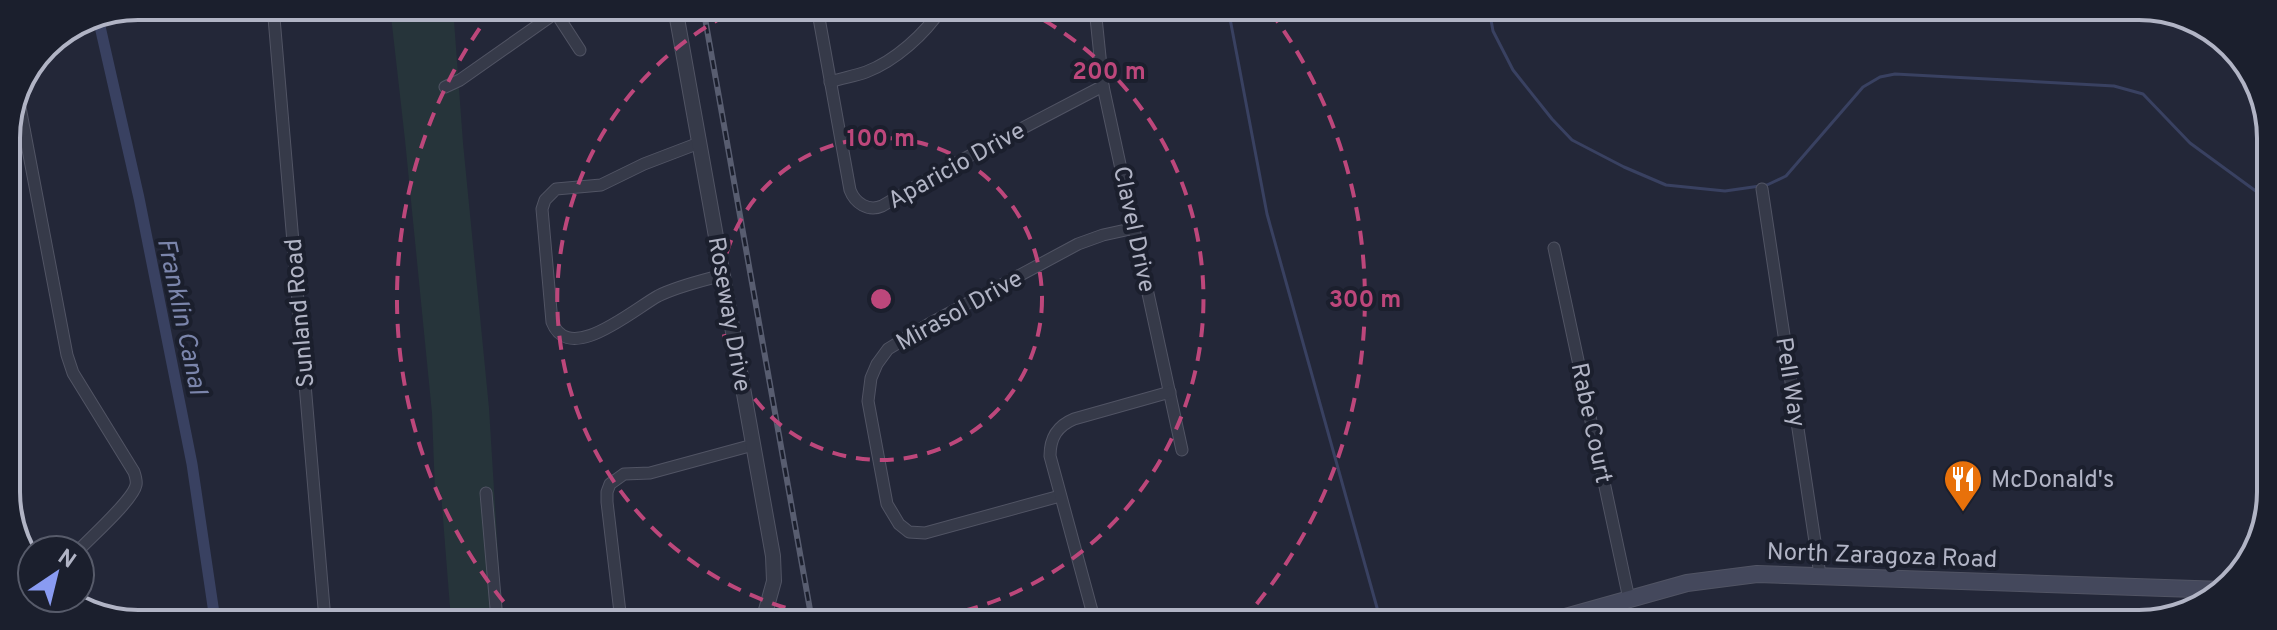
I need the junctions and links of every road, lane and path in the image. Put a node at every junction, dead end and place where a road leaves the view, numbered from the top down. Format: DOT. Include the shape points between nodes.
graph roads {
  1 [pos="274,20"];
  2 [pos="546,20"];
  3 [pos="565,20"];
  4 [pos="677,20"];
  5 [pos="819,20"];
  6 [pos="932,20"];
  7 [pos="1096,20"];
  8 [pos="580,50"];
  9 [pos="830,82"];
  10 [pos="1103,86"];
  11 [pos="445,87"];
  12 [pos="22,119"];
  13 [pos="24,130"];
  14 [pos="20,131"];
  15 [pos="699,143"];
  16 [pos="1762,189"];
  17 [pos="1135,228"];
  18 [pos="1554,248"];
  19 [pos="723,275"];
  20 [pos="1170,392"];
  21 [pos="753,445"];
  22 [pos="1182,450"];
  23 [pos="486,493"];
  24 [pos="1060,496"];
  25 [pos="95,534"];
  26 [pos="1820,575"];
  27 [pos="2206,589"];
  28 [pos="1629,599"];
  29 [pos="328,610"];
  30 [pos="496,610"];
  31 [pos="620,610"];
  32 [pos="766,610"];
  33 [pos="1092,610"];
  34 [pos="1590,610"];
  1 -- 29 [label="street, Sunland Road"];
  2 -- 11 [label="street"];
  3 -- 8 [label="street"];
  4 -- 15 [label="street, Roseway Drive"];
  5 -- 9 [label="street, Aparicio Drive"];
  6 -- 9 [label="street" via="897,54 868,71"];
  7 -- 10 [label="street, Clavel Drive"];
  9 -- 10 [label="street, Aparicio Drive" via="850,190 857,202 875,209"];
  10 -- 17 [label="street, Clavel Drive"];
  12 -- 13 [label="street"];
  13 -- 14 [label="street"];
  13 -- 25 [label="street" via="67,355 134,472 136,486 127,501"];
  15 -- 19 [label="street, Roseway Drive"];
  15 -- 19 [label="street" via="601,185 556,189 547,197 542,209 552,322 562,336 577,339 673,289"];
  16 -- 26 [label="street, Pell Way"];
  17 -- 20 [label="street, Clavel Drive"];
  17 -- 24 [label="street, Mirasol Drive" via="1078,244 929,324 888,349 871,378 868,401 887,504 909,532 925,533"];
  18 -- 28 [label="street, Rabe Court"];
  19 -- 21 [label="street, Roseway Drive"];
  20 -- 22 [label="street, Clavel Drive"];
  20 -- 24 [label="street" via="1074,419 1057,430 1050,456"];
  21 -- 31 [label="street" via="650,473 624,474 610,484 607,502"];
  21 -- 32 [label="street, Roseway Drive" via="773,556 774,581"];
  23 -- 30 [label="street"];
  24 -- 33 [label="street"];
  26 -- 27 [label="main road, North Zaragoza Road"];
  26 -- 28 [label="main road, North Zaragoza Road" via="1723,577"];
  28 -- 34 [label="main road, North Zaragoza Road"];
}
